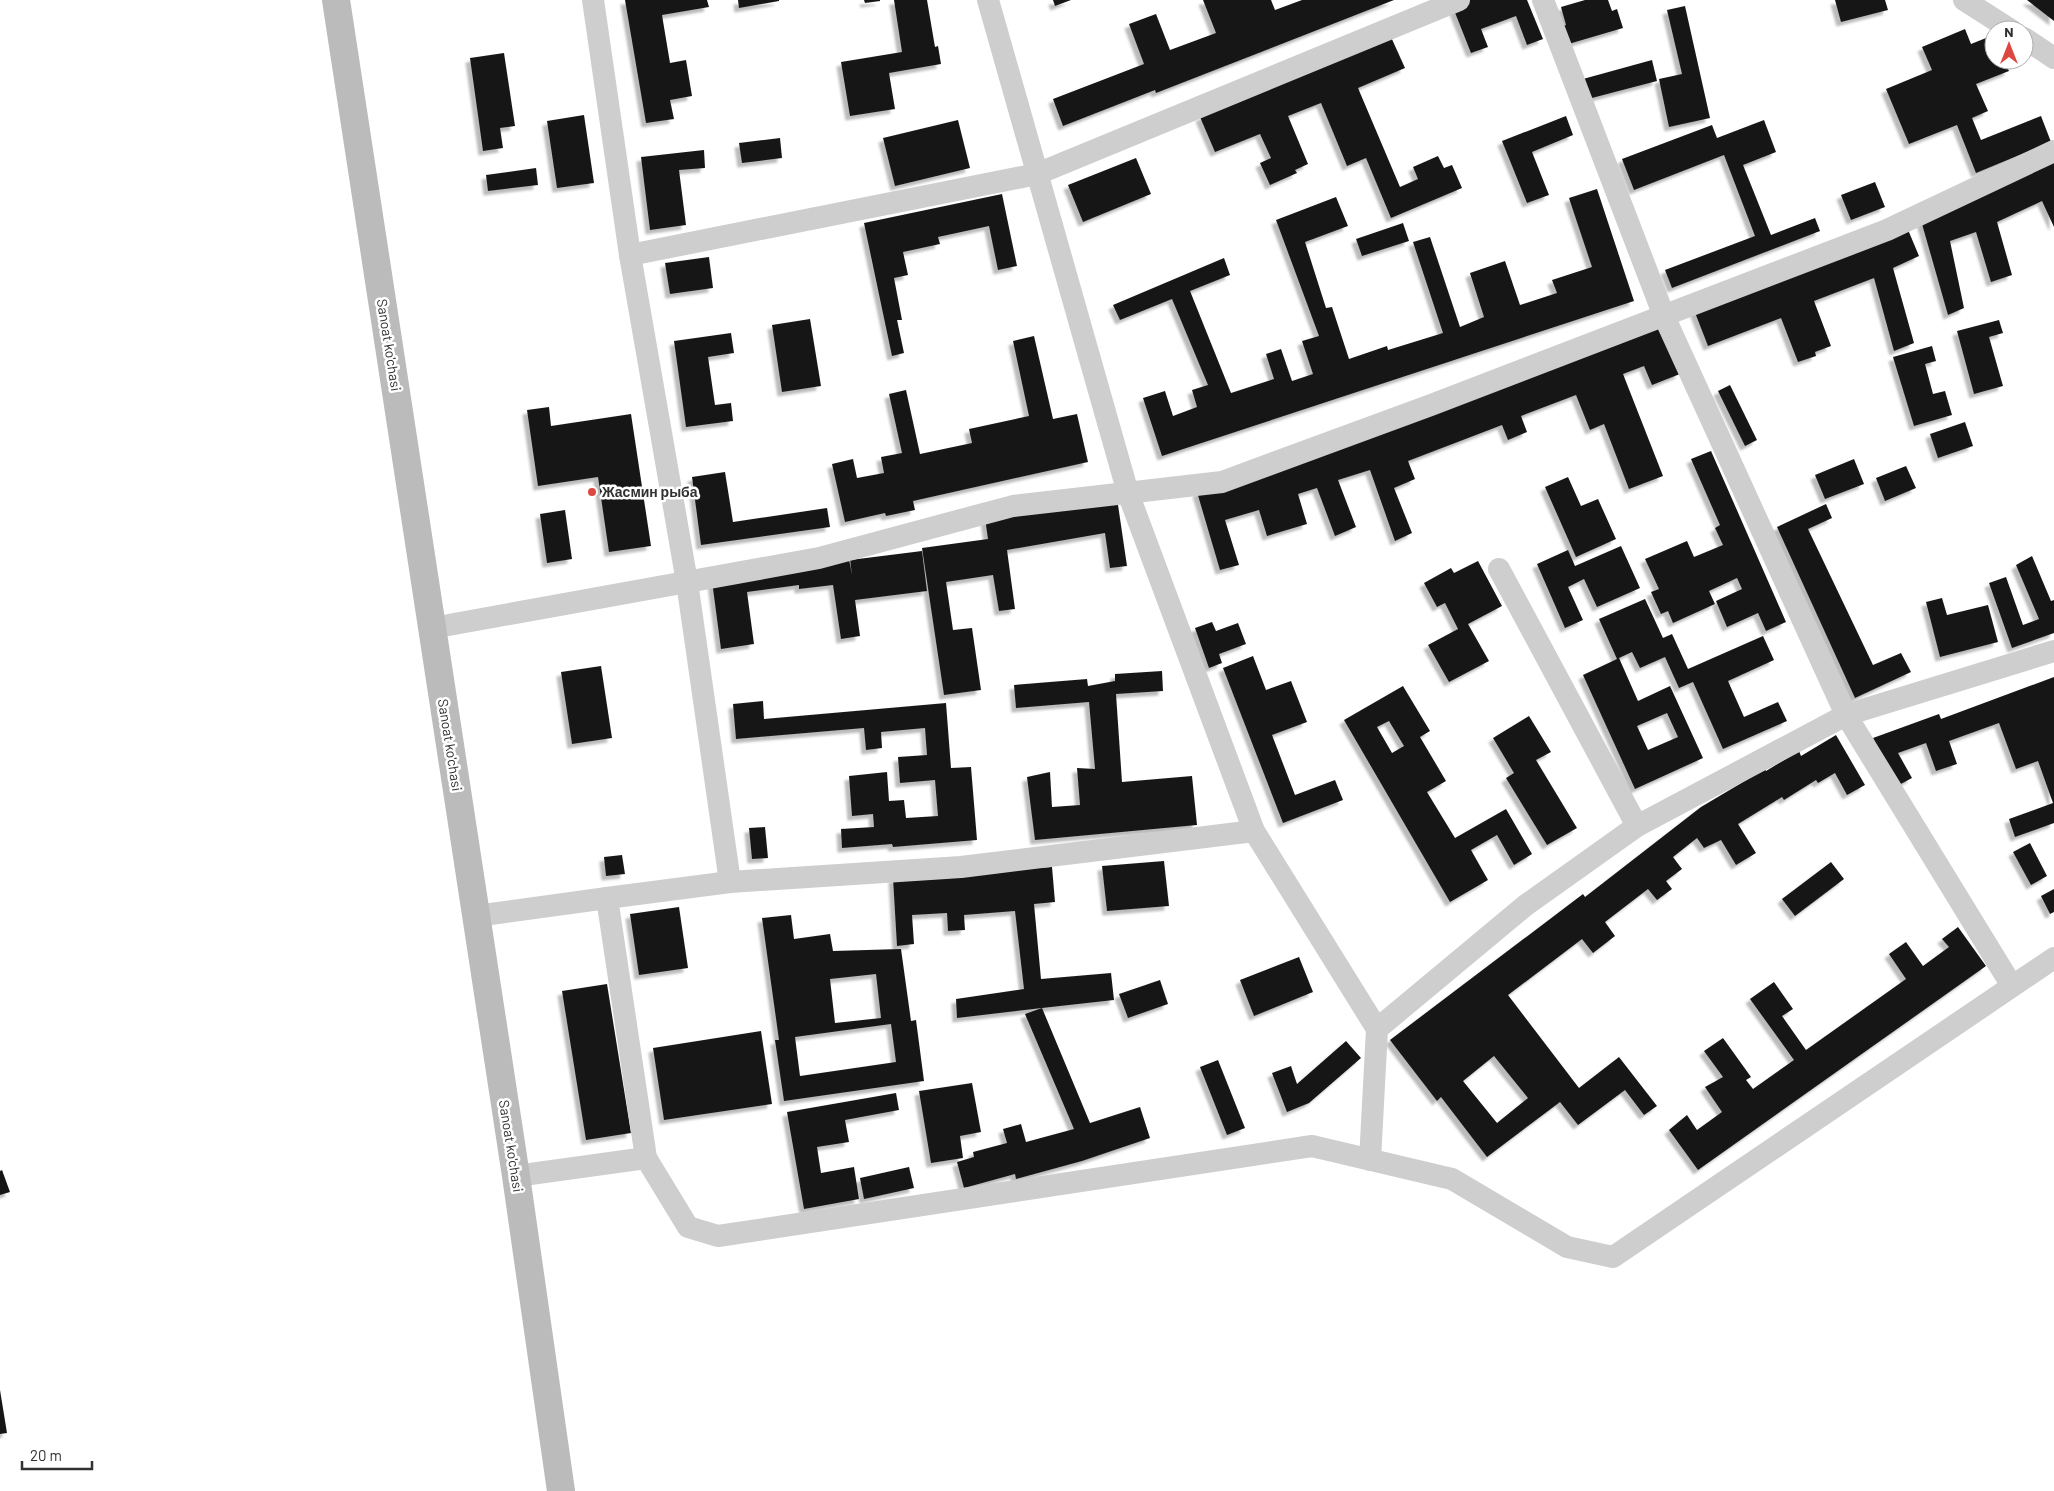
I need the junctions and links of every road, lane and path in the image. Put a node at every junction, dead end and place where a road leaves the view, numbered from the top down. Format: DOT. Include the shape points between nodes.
graph roads {
  1 [pos="336,0"];
  2 [pos="593,0"];
  3 [pos="988,0"];
  4 [pos="1458,0"];
  5 [pos="1544,0"];
  6 [pos="1964,0"];
  7 [pos="1995,20"];
  8 [pos="2034,45"];
  9 [pos="2054,58"];
  10 [pos="2054,152"];
  11 [pos="1037,174"];
  12 [pos="630,255"];
  13 [pos="1664,316"];
  14 [pos="1128,493"];
  15 [pos="1499,569"];
  16 [pos="688,582"];
  17 [pos="432,628"];
  18 [pos="2054,652"];
  19 [pos="1846,715"];
  20 [pos="1637,826"];
  21 [pos="1254,831"];
  22 [pos="730,882"];
  23 [pos="606,898"];
  24 [pos="476,916"];
  25 [pos="2054,958"];
  26 [pos="2012,986"];
  27 [pos="1377,1029"];
  28 [pos="646,1158"];
  29 [pos="1370,1160"];
  30 [pos="516,1176"];
  31 [pos="561,1491"];
  1 -- 17 [label="main road, Sanoat ko'chasi"];
  2 -- 12 [label="street"];
  3 -- 11 [label="street"];
  4 -- 11 [label="street"];
  5 -- 13 [label="street"];
  6 -- 7 [label="street"];
  8 -- 9 [label="street"];
  10 -- 13 [label="street" via="1887,230"];
  11 -- 12 [label="street"];
  11 -- 14 [label="street"];
  12 -- 16 [label="street"];
  13 -- 14 [label="street" via="1222,482"];
  13 -- 19 [label="street"];
  14 -- 16 [label="street" via="1012,506 819,558"];
  14 -- 21 [label="street"];
  15 -- 20 [label="street"];
  16 -- 17 [label="street"];
  16 -- 22 [label="street"];
  17 -- 24 [label="main road, Sanoat ko'chasi"];
  18 -- 19 [label="street"];
  19 -- 20 [label="street"];
  19 -- 26 [label="street"];
  20 -- 27 [label="street" via="1526,905"];
  21 -- 22 [label="street" via="961,867"];
  21 -- 27 [label="street"];
  22 -- 23 [label="street"];
  23 -- 24 [label="street"];
  23 -- 28 [label="street"];
  24 -- 30 [label="main road, Sanoat ko'chasi"];
  25 -- 26 [label="street"];
  26 -- 29 [label="street" via="1613,1257 1567,1247 1452,1179"];
  27 -- 29 [label="street"];
  28 -- 29 [label="street" via="688,1227 718,1236 1312,1146"];
  28 -- 30 [label="street"];
  30 -- 31 [label="main road, Sanoat ko'chasi"];
}
